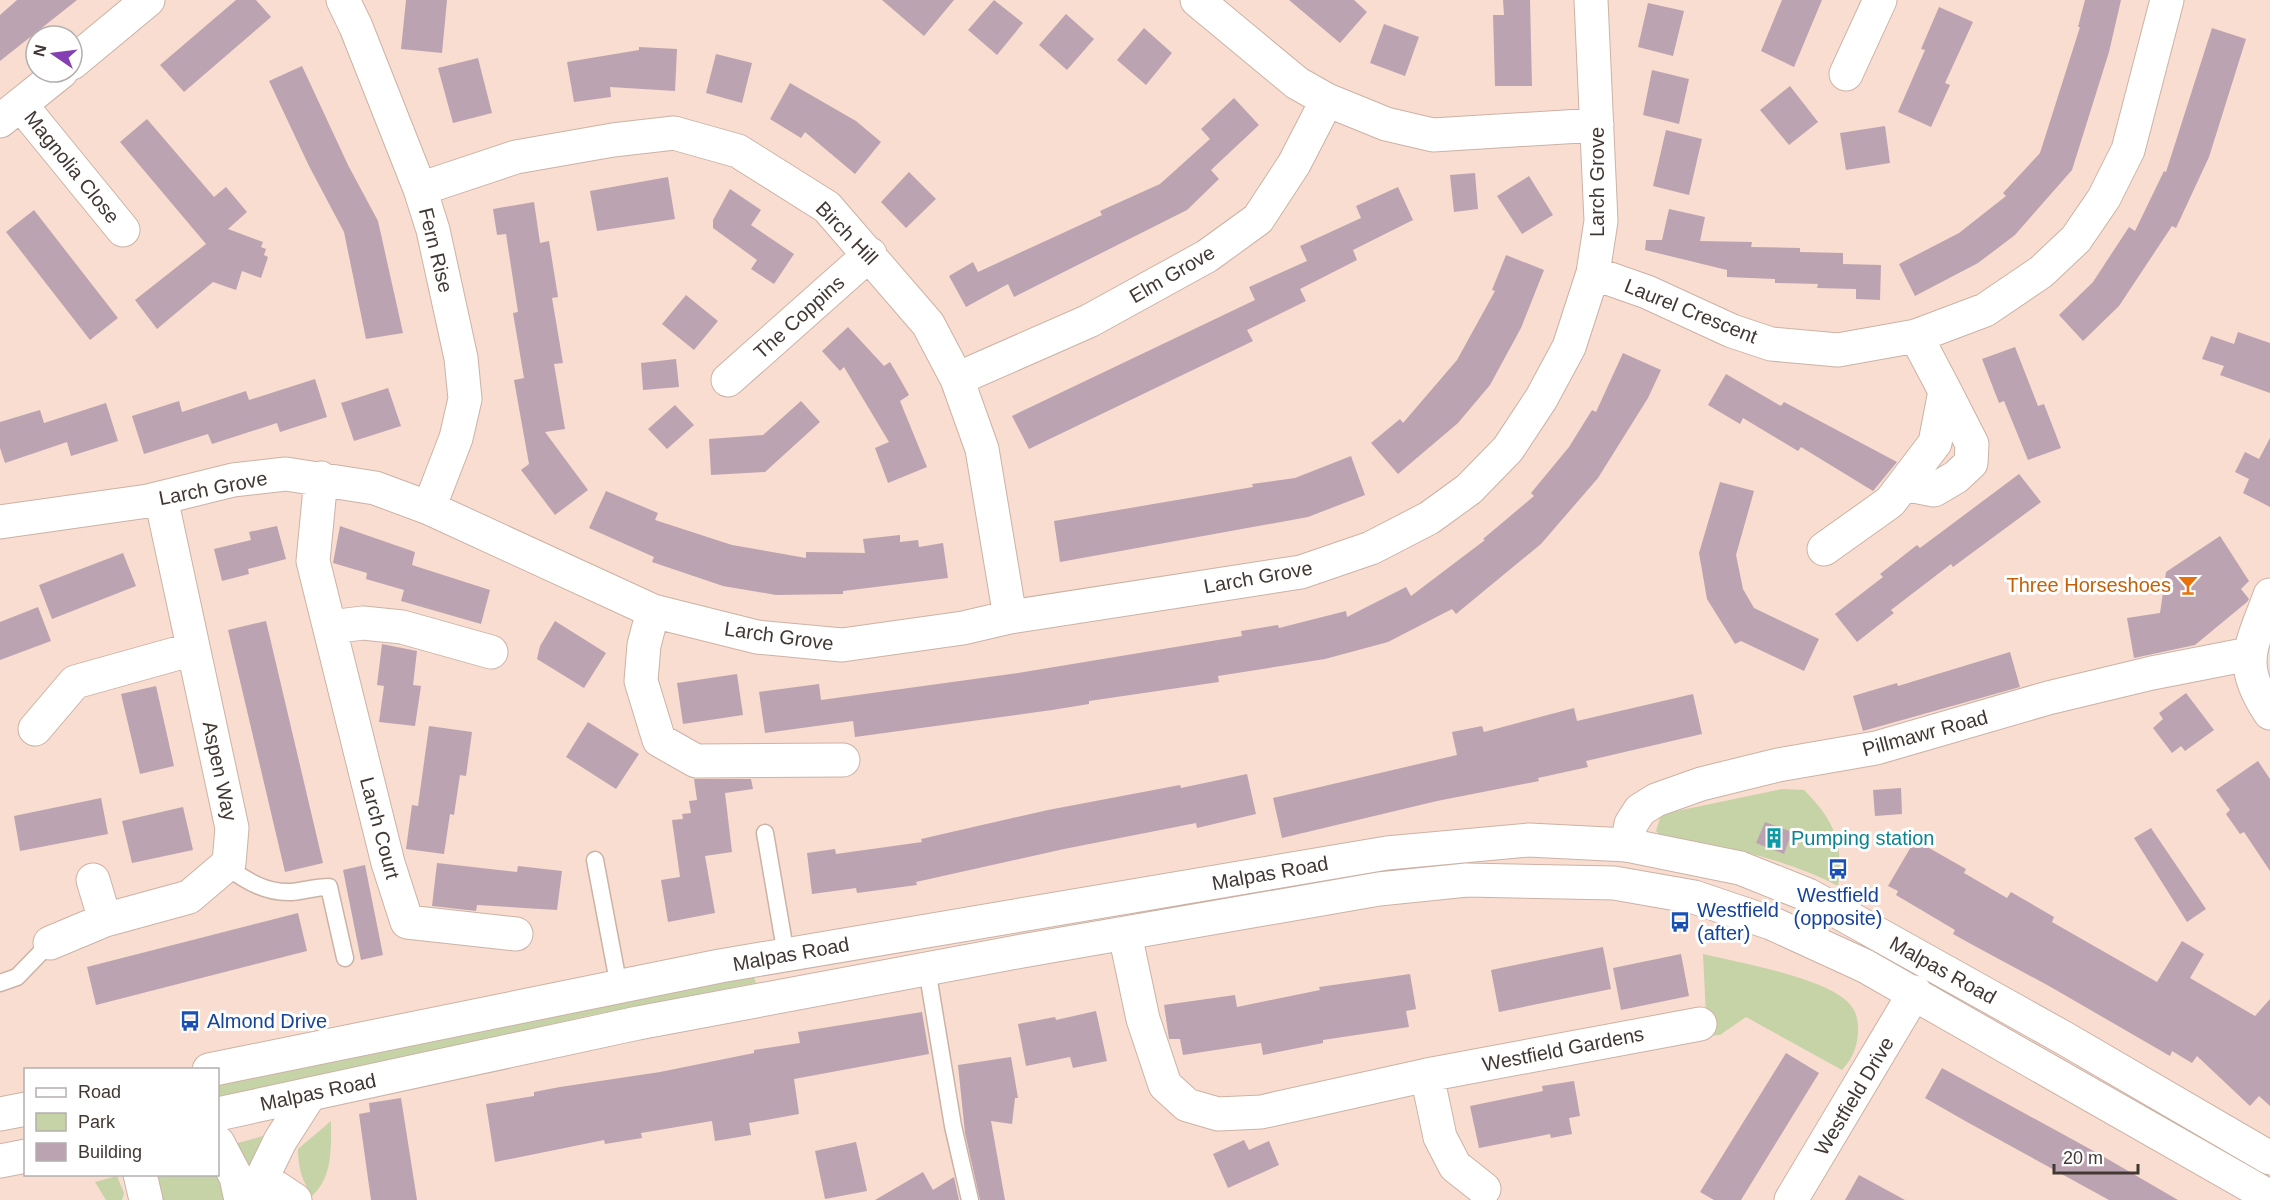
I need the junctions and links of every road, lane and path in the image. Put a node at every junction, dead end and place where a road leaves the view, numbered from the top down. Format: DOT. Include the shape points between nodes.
graph roads {
  1 [pos="148,0"];
  2 [pos="343,0"];
  3 [pos="1197,0"];
  4 [pos="1591,0"];
  5 [pos="1880,0"];
  6 [pos="2167,0"];
  7 [pos="84,53"];
  8 [pos="1846,74"];
  9 [pos="46,84"];
  10 [pos="1327,100"];
  11 [pos="10,113"];
  12 [pos="1597,125"];
  13 [pos="420,189"];
  14 [pos="123,230"];
  15 [pos="870,254"];
  16 [pos="1593,273"];
  17 [pos="1916,336"];
  18 [pos="957,379"];
  19 [pos="728,380"];
  20 [pos="321,478"];
  21 [pos="161,498"];
  22 [pos="429,508"];
  23 [pos="0,522"];
  24 [pos="1824,549"];
  25 [pos="2270,595"];
  26 [pos="653,611"];
  27 [pos="1010,617"];
  28 [pos="330,627"];
  29 [pos="193,649"];
  30 [pos="491,652"];
  31 [pos="2249,654"];
  32 [pos="2270,713"];
  33 [pos="35,729"];
  34 [pos="843,760"];
  35 [pos="765,833"];
  36 [pos="1627,844"];
  37 [pos="595,860"];
  38 [pos="225,866"];
  39 [pos="93,880"];
  40 [pos="105,920"];
  41 [pos="516,934"];
  42 [pos="1125,934"];
  43 [pos="50,943"];
  44 [pos="786,955"];
  45 [pos="345,958"];
  46 [pos="927,969"];
  47 [pos="0,982"];
  48 [pos="619,987"];
  49 [pos="1915,992"];
  50 [pos="1700,1024"];
  51 [pos="219,1068"];
  52 [pos="1427,1075"];
  53 [pos="310,1094"];
  54 [pos="24,1109"];
  55 [pos="219,1113"];
  56 [pos="0,1114"];
  57 [pos="219,1145"];
  58 [pos="24,1156"];
  59 [pos="2270,1158"];
  60 [pos="0,1161"];
  61 [pos="140,1176"];
  62 [pos="1484,1189"];
  63 [pos="249,1193"];
  64 [pos="2270,1197"];
  65 [pos="146,1200"];
  66 [pos="294,1200"];
  67 [pos="970,1200"];
  68 [pos="1791,1200"];
  1 -- 7 [label="street"];
  2 -- 13 [label="street, Fern Rise"];
  3 -- 10 [label="street" via="1297,83"];
  4 -- 12 [label="street, Larch Grove"];
  5 -- 8 [label="street"];
  6 -- 17 [label="street, Laurel Crescent" via="2128,150 2104,198 2076,239 2041,272 1985,310"];
  9 -- 11 [label="street"];
  10 -- 12 [label="street" via="1386,124 1432,135"];
  10 -- 18 [label="street, Elm Grove" via="1294,164 1257,219 1207,256 1089,321"];
  11 -- 14 [label="street, Magnolia Close"];
  12 -- 16 [label="street, Larch Grove" via="1600,221"];
  13 -- 15 [label="street, Birch Hill" via="516,157 674,133 738,151 827,207"];
  13 -- 22 [label="street, Fern Rise" via="433,230 465,399 456,438"];
  15 -- 18 [label="street, Birch Hill" via="928,324"];
  15 -- 19 [label="street, The Coppins"];
  16 -- 17 [label="street, Laurel Crescent" via="1771,344 1838,350"];
  16 -- 27 [label="street, Larch Grove" via="1569,347 1513,441 1468,489 1429,518 1371,548 1301,572"];
  17 -- 24 [label="street" via="1945,391 1935,443 1890,502"];
  18 -- 27 [label="street, Birch Hill" via="982,449"];
  20 -- 21 [label="street, Larch Grove" via="286,474 233,480"];
  20 -- 22 [label="street, Larch Grove" via="375,488"];
  20 -- 28 [label="street, Larch Court" via="314,561"];
  21 -- 23 [label="street, Larch Grove"];
  21 -- 29 [label="street, Aspen Way"];
  22 -- 26 [label="street, Larch Grove"];
  25 -- 31 [label="street"];
  26 -- 27 [label="street, Larch Grove" via="757,637 842,645 963,628"];
  26 -- 34 [label="street" via="644,645 641,681 659,740 696,761"];
  28 -- 30 [label="street" via="363,622 402,627"];
  28 -- 41 [label="street, Larch Court" via="388,863 407,922"];
  29 -- 33 [label="street" via="75,682"];
  29 -- 38 [label="street, Aspen Way" via="232,828 229,863"];
  31 -- 32 [label="street" via="2251,677"];
  31 -- 36 [label="street, Pillmawr Road" via="2048,698 1876,748 1778,765 1701,784 1640,810 1631,824"];
  35 -- 44 [label="lane"];
  36 -- 44 [label="street, Malpas Road" via="1529,840 1387,853"];
  36 -- 59 [label="street, Malpas Road" via="1740,868 1808,895"];
  37 -- 48 [label="lane"];
  38 -- 40 [label="street" via="189,897"];
  38 -- 45 [label="lane" via="252,885 272,891 329,887"];
  39 -- 40 [label="street"];
  40 -- 43 [label="street"];
  42 -- 46 [label="street, Malpas Road"];
  42 -- 49 [label="street, Malpas Road" via="1379,889 1467,880 1614,883 1695,897 1771,922"];
  42 -- 52 [label="street, Westfield Gardens" via="1143,1019 1165,1085 1187,1105 1218,1114 1261,1112"];
  43 -- 47 [label="lane" via="17,977"];
  44 -- 48 [label="street, Malpas Road"];
  46 -- 53 [label="street, Malpas Road" via="638,1023"];
  46 -- 67 [label="lane" via="953,1126"];
  48 -- 51 [label="street, Malpas Road"];
  49 -- 64 [label="street, Malpas Road"];
  49 -- 68 [label="street, Westfield Drive"];
  50 -- 52 [label="street, Westfield Gardens"];
  52 -- 62 [label="street" via="1440,1137 1455,1166"];
  53 -- 55 [label="street, Malpas Road"];
  53 -- 63 [label="street"];
  54 -- 56 [label="street"];
  57 -- 63 [label="street"];
  58 -- 60 [label="street"];
  61 -- 65 [label="street"];
  63 -- 66 [label="street"];
}
